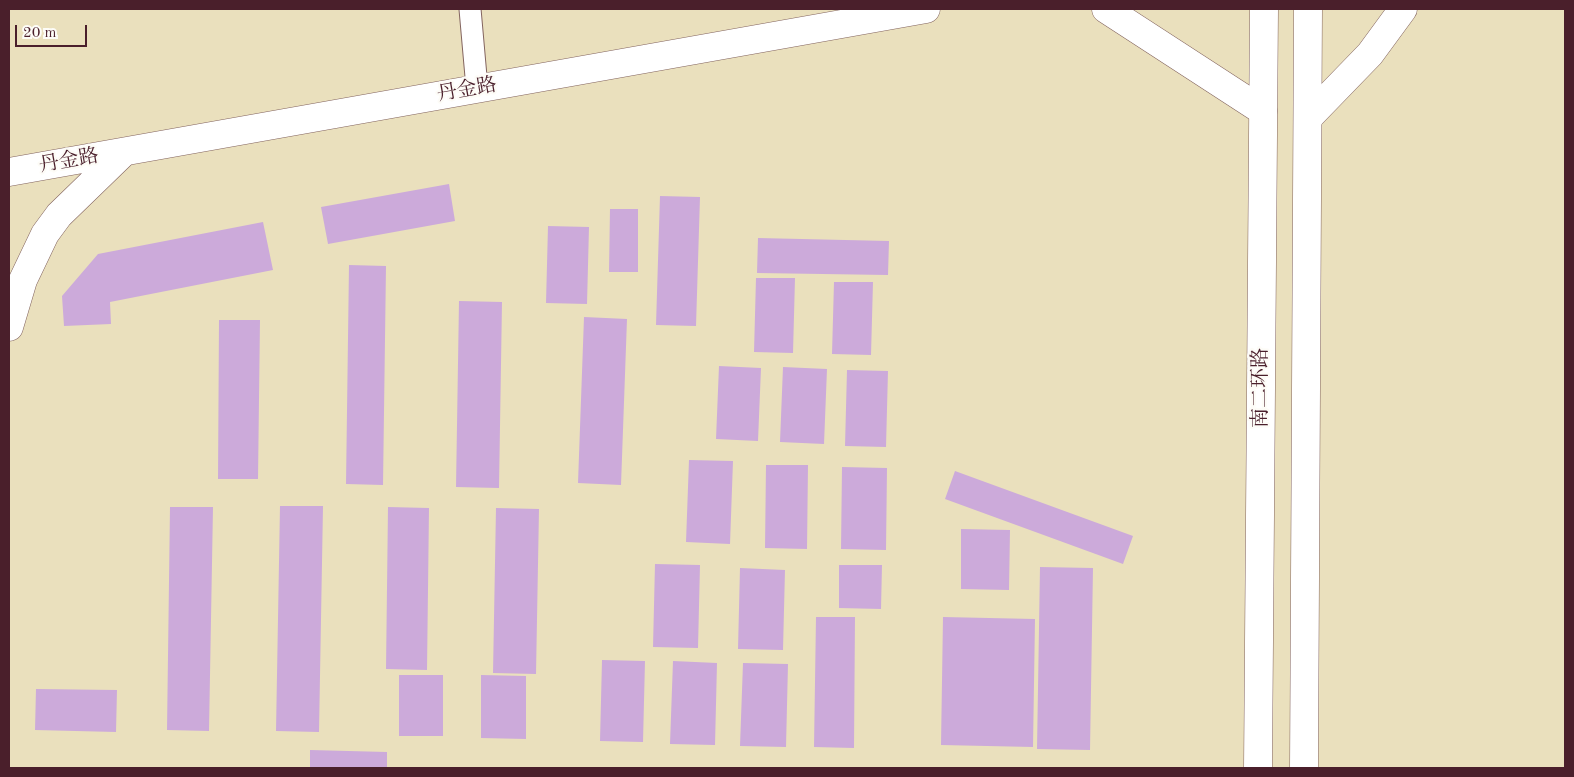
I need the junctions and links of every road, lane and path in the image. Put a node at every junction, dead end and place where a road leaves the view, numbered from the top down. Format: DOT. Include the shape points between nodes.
graph roads {
  1 [pos="470,9"];
  2 [pos="926,9"];
  3 [pos="1106,9"];
  4 [pos="1264,9"];
  5 [pos="1308,9"];
  6 [pos="1403,9"];
  7 [pos="477,88"];
  8 [pos="1263,111"];
  9 [pos="1308,118"];
  10 [pos="124,152"];
  11 [pos="9,172"];
  12 [pos="9,327"];
  13 [pos="1258,768"];
  14 [pos="1304,768"];
  1 -- 7 [label="street"];
  2 -- 7 [label="main road, 丹金路"];
  3 -- 8 [label="main road"];
  4 -- 8 [label="main road, 南二环路"];
  5 -- 9 [label="main road"];
  6 -- 9 [label="main road" via="1370,54"];
  7 -- 10 [label="main road, 丹金路"];
  8 -- 13 [label="main road, 南二环路"];
  9 -- 14 [label="main road"];
  10 -- 11 [label="main road, 丹金路"];
  10 -- 12 [label="main road" via="75,199 45,234 29,266"];
}
